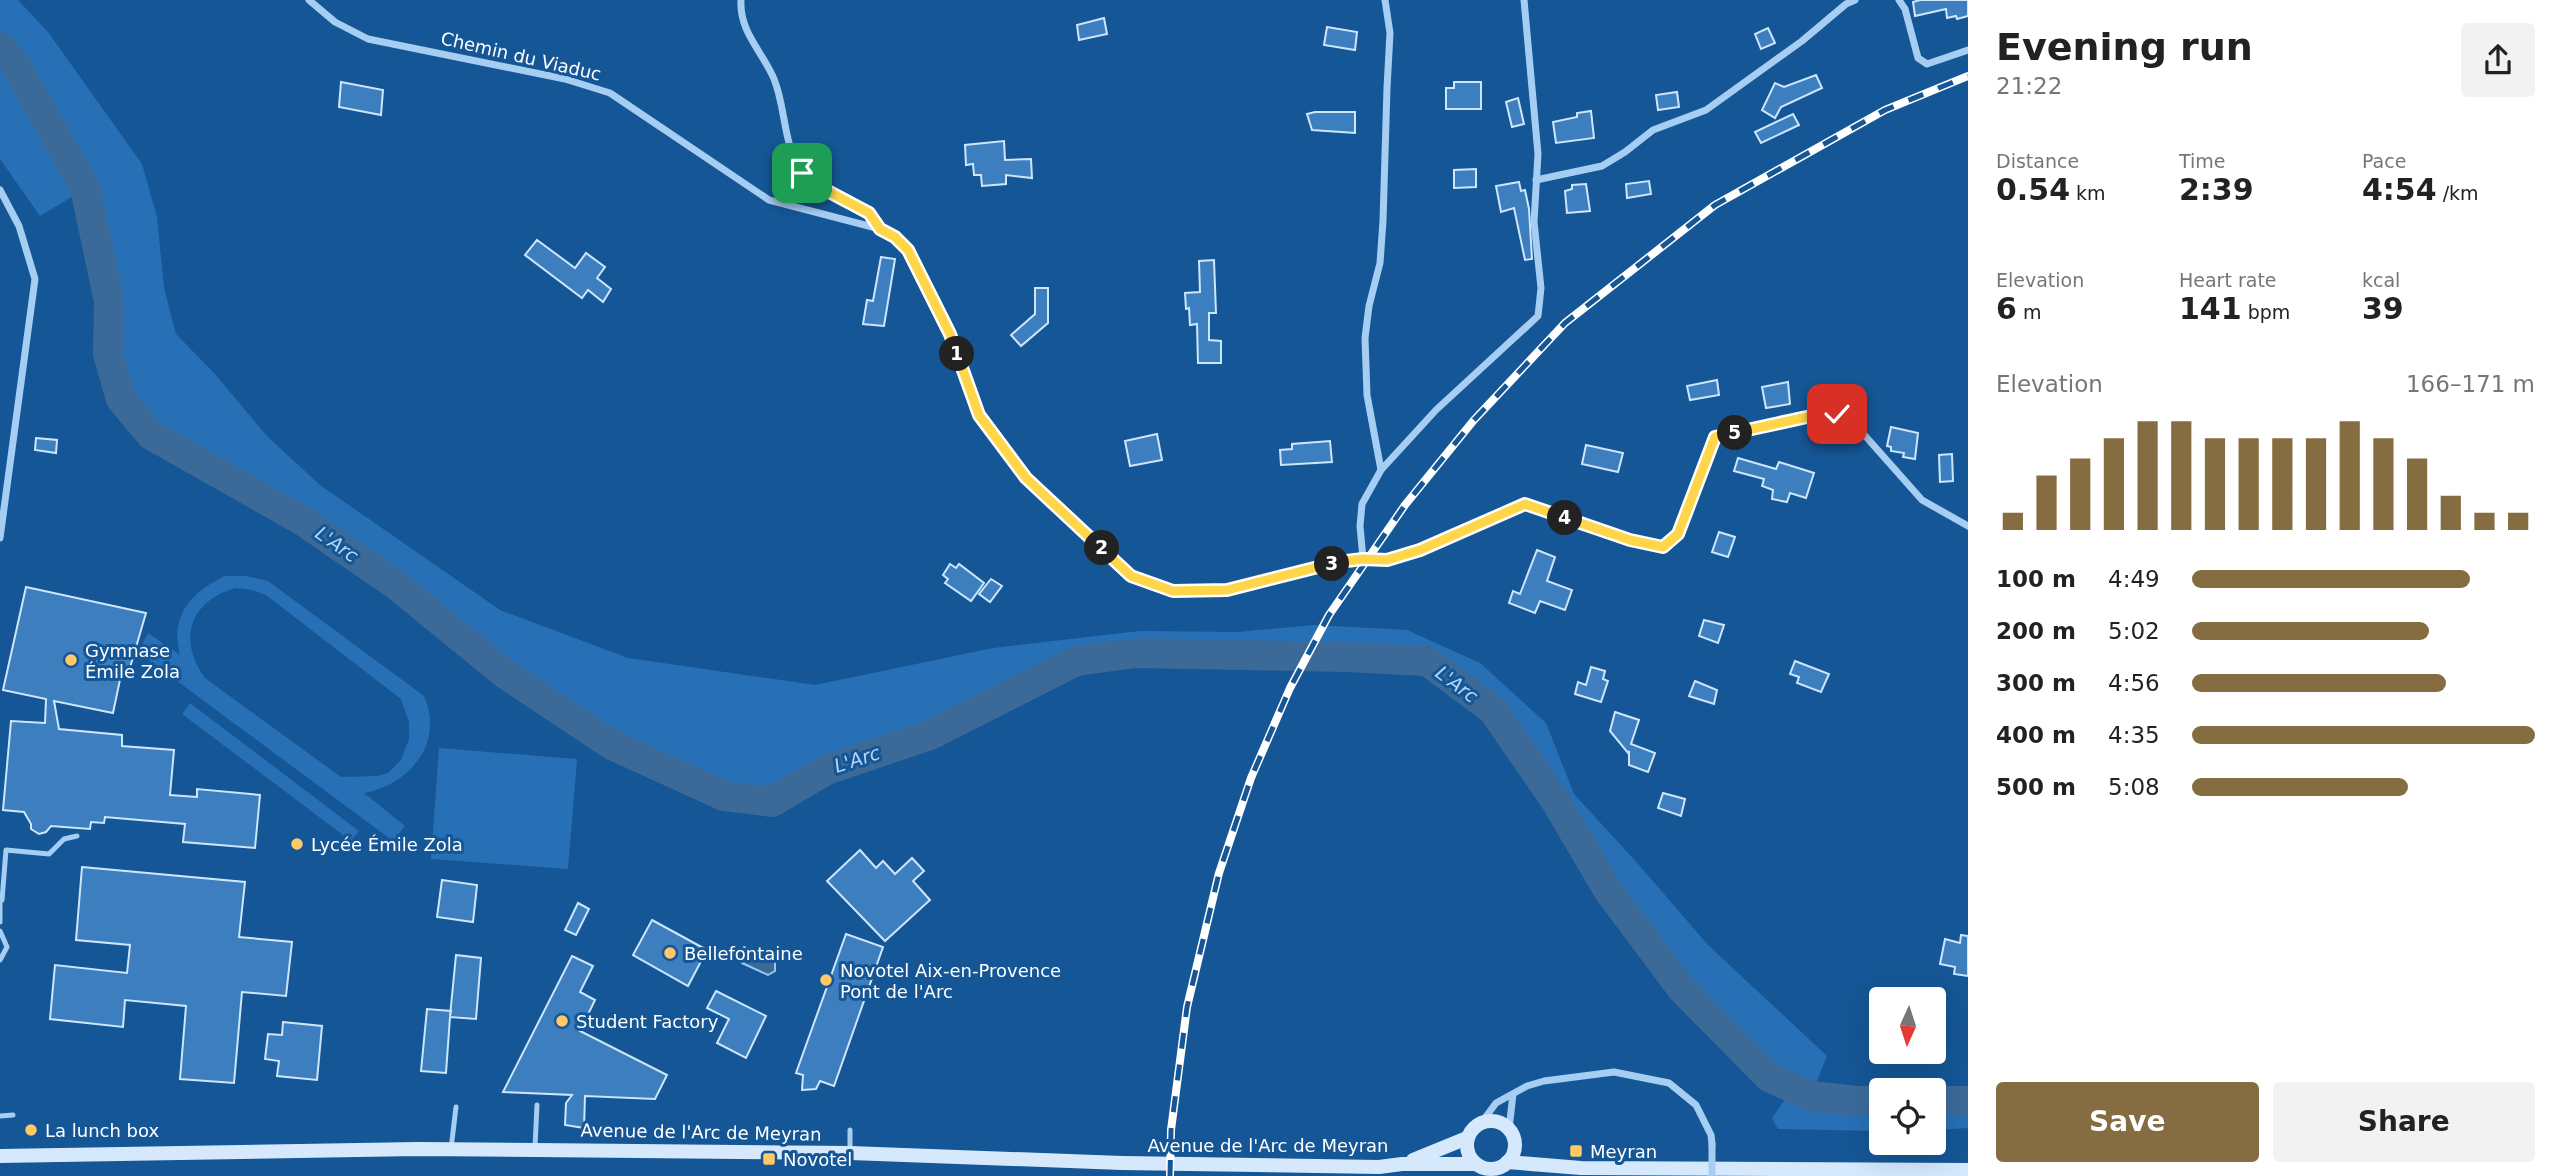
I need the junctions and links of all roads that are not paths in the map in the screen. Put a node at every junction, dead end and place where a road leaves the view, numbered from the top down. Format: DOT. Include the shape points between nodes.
graph roads {
  1 [pos="309,0"];
  2 [pos="741,0"];
  3 [pos="1385,0"];
  4 [pos="1524,0"];
  5 [pos="1855,0"];
  6 [pos="1899,0"];
  7 [pos="1968,50"];
  8 [pos="1536,180"];
  9 [pos="0,190"];
  10 [pos="880,229"];
  11 [pos="1381,470"];
  12 [pos="1968,526"];
  13 [pos="0,538"];
  14 [pos="1363,559"];
  15 [pos="76,836"];
  16 [pos="1,900"];
  17 [pos="0,922"];
  18 [pos="0,931"];
  19 [pos="0,960"];
  20 [pos="1513,1094"];
  21 [pos="537,1105"];
  22 [pos="456,1107"];
  23 [pos="12,1115"];
  24 [pos="0,1116"];
  25 [pos="1482,1122"];
  26 [pos="850,1130"];
  27 [pos="1512,1135"];
  28 [pos="1467,1138"];
  29 [pos="451,1149"];
  30 [pos="535,1150"];
  31 [pos="850,1153"];
  32 [pos="0,1156"];
  33 [pos="1507,1163"];
  34 [pos="1402,1164"];
  35 [pos="1476,1164"];
  36 [pos="1541,1167"];
  37 [pos="1968,1170"];
  38 [pos="1712,1176"];
  1 -- 10 [label="street, Chemin du Viaduc" via="335,22 368,39 565,79 610,93 769,200"];
  2 -- 10 [label="street" via="740,12 774,79 802,173 869,213"];
  3 -- 11 [label="street" via="1390,33 1383,221 1380,264 1365,338 1367,395"];
  4 -- 8 [label="street" via="1537,141"];
  5 -- 8 [label="street" via="1706,110 1653,130 1602,166"];
  6 -- 7 [label="street" via="1918,58 1927,64"];
  8 -- 11 [label="street" via="1538,316 1436,410"];
  9 -- 13 [label="street" via="19,226 34,279"];
  10 -- 14 [label="street, Chemin du Viaduc" via="908,250 950,334 979,415 1026,478 1131,576 1173,591 1227,590"];
  11 -- 14 [label="street" via="1362,503"];
  12 -- 14 [label="street, Chemin du Viaduc" via="1922,500 1852,421 1837,414 1816,415 1715,437 1678,534 1663,547 1525,504 1420,550 1387,560"];
  15 -- 16 [label="lane" via="64,839 49,854 6,850"];
  16 -- 17 [label="lane"];
  18 -- 19 [label="lane" via="6,947"];
  20 -- 25 [label="street" via="1496,1103"];
  20 -- 27 [label="street"];
  20 -- 38 [label="street, bridge" via="1544,1081 1614,1072 1669,1083 1696,1105 1711,1135"];
  21 -- 30 [label="lane"];
  22 -- 29 [label="lane"];
  23 -- 24 [label="lane"];
  25 -- 27 [label="main road" via="1497,1121"];
  25 -- 28 [label="main road"];
  26 -- 31 [label="lane"];
  27 -- 33 [label="main road" via="1512,1156"];
  27 -- 36 [label="main road"];
  28 -- 34 [label="main road, Avenue de l'Arc de Meyran"];
  28 -- 35 [label="main road"];
  29 -- 30 [label="main road, Avenue de l'Arc de Meyran"];
  29 -- 32 [label="main road, Avenue de l'Arc de Meyran"];
  30 -- 31 [label="main road, Avenue de l'Arc de Meyran"];
  31 -- 34 [label="main road, Avenue de l'Arc de Meyran" via="1200,1165"];
  33 -- 35 [label="main road" via="1492,1169"];
  33 -- 36 [label="main road"];
  34 -- 35 [label="main road, Avenue de l'Arc de Meyran"];
  36 -- 37 [label="main road"];
}
